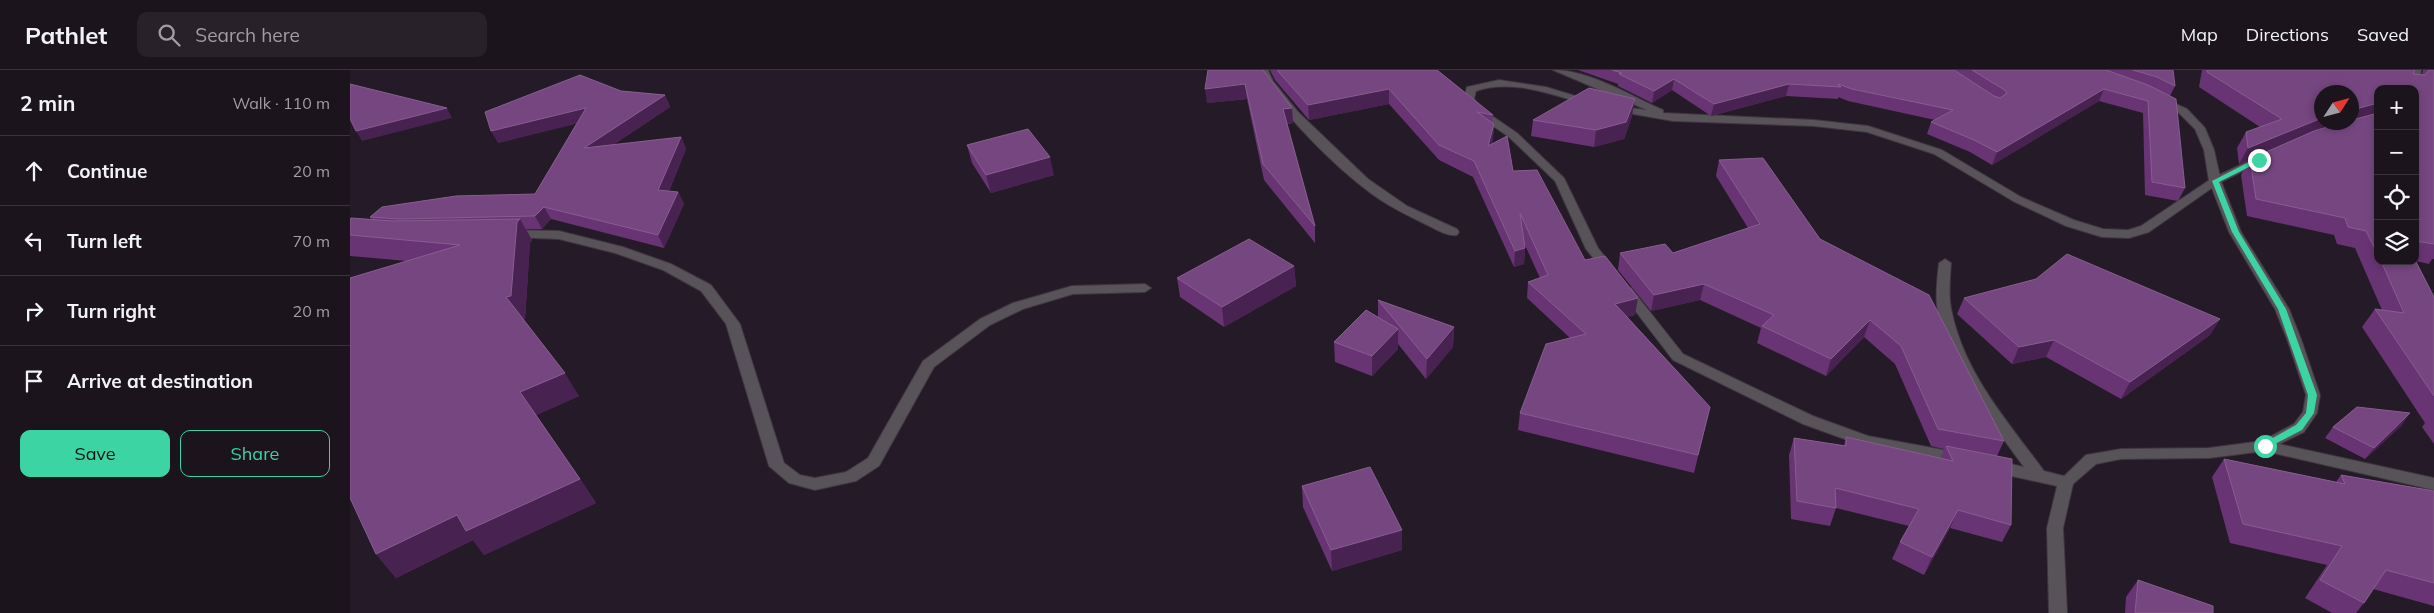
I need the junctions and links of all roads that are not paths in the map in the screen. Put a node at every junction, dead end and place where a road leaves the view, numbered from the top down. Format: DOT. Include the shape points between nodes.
graph roads {
  1 [pos="1263,70"];
  2 [pos="1558,70"];
  3 [pos="2416,70"];
  4 [pos="2413,85"];
  5 [pos="2147,93"];
  6 [pos="1674,118"];
  7 [pos="2275,154"];
  8 [pos="2215,181"];
  9 [pos="1453,232"];
  10 [pos="498,234"];
  11 [pos="1945,263"];
  12 [pos="1145,288"];
  13 [pos="2265,446"];
  14 [pos="2038,475"];
  15 [pos="2066,482"];
  16 [pos="2434,484"];
  17 [pos="2058,613"];
  1 -- 9 [label="street" via="1304,125 1374,190 1409,212"];
  2 -- 6 [label="street"];
  3 -- 4 [label="street"];
  5 -- 8 [label="street" via="2183,111 2200,128 2209,150"];
  6 -- 8 [label="street" via="1814,123 1868,129 1938,152 2017,199 2070,223 2102,233 2129,234 2145,229"];
  6 -- 14 [label="street" via="1641,114 1506,82 1482,84 1471,89 1469,98 1478,111 1513,135 1560,180 1592,249 1678,357 1825,426 1866,441"];
  7 -- 8 [label="street"];
  8 -- 13 [label="street" via="2235,232 2282,309 2313,395 2310,413 2299,428"];
  10 -- 12 [label="street" via="559,236 619,250 667,267 706,288 733,324 777,466 795,479 815,484 850,477 874,462 928,364 985,322 1018,306 1072,290"];
  11 -- 14 [label="street" via="1945,313 1960,355 1978,389"];
  13 -- 15 [label="street" via="2209,453 2121,454 2092,459"];
  13 -- 16 [label="street"];
  14 -- 15 [label="street"];
  15 -- 17 [label="street" via="2055,528"];
}
